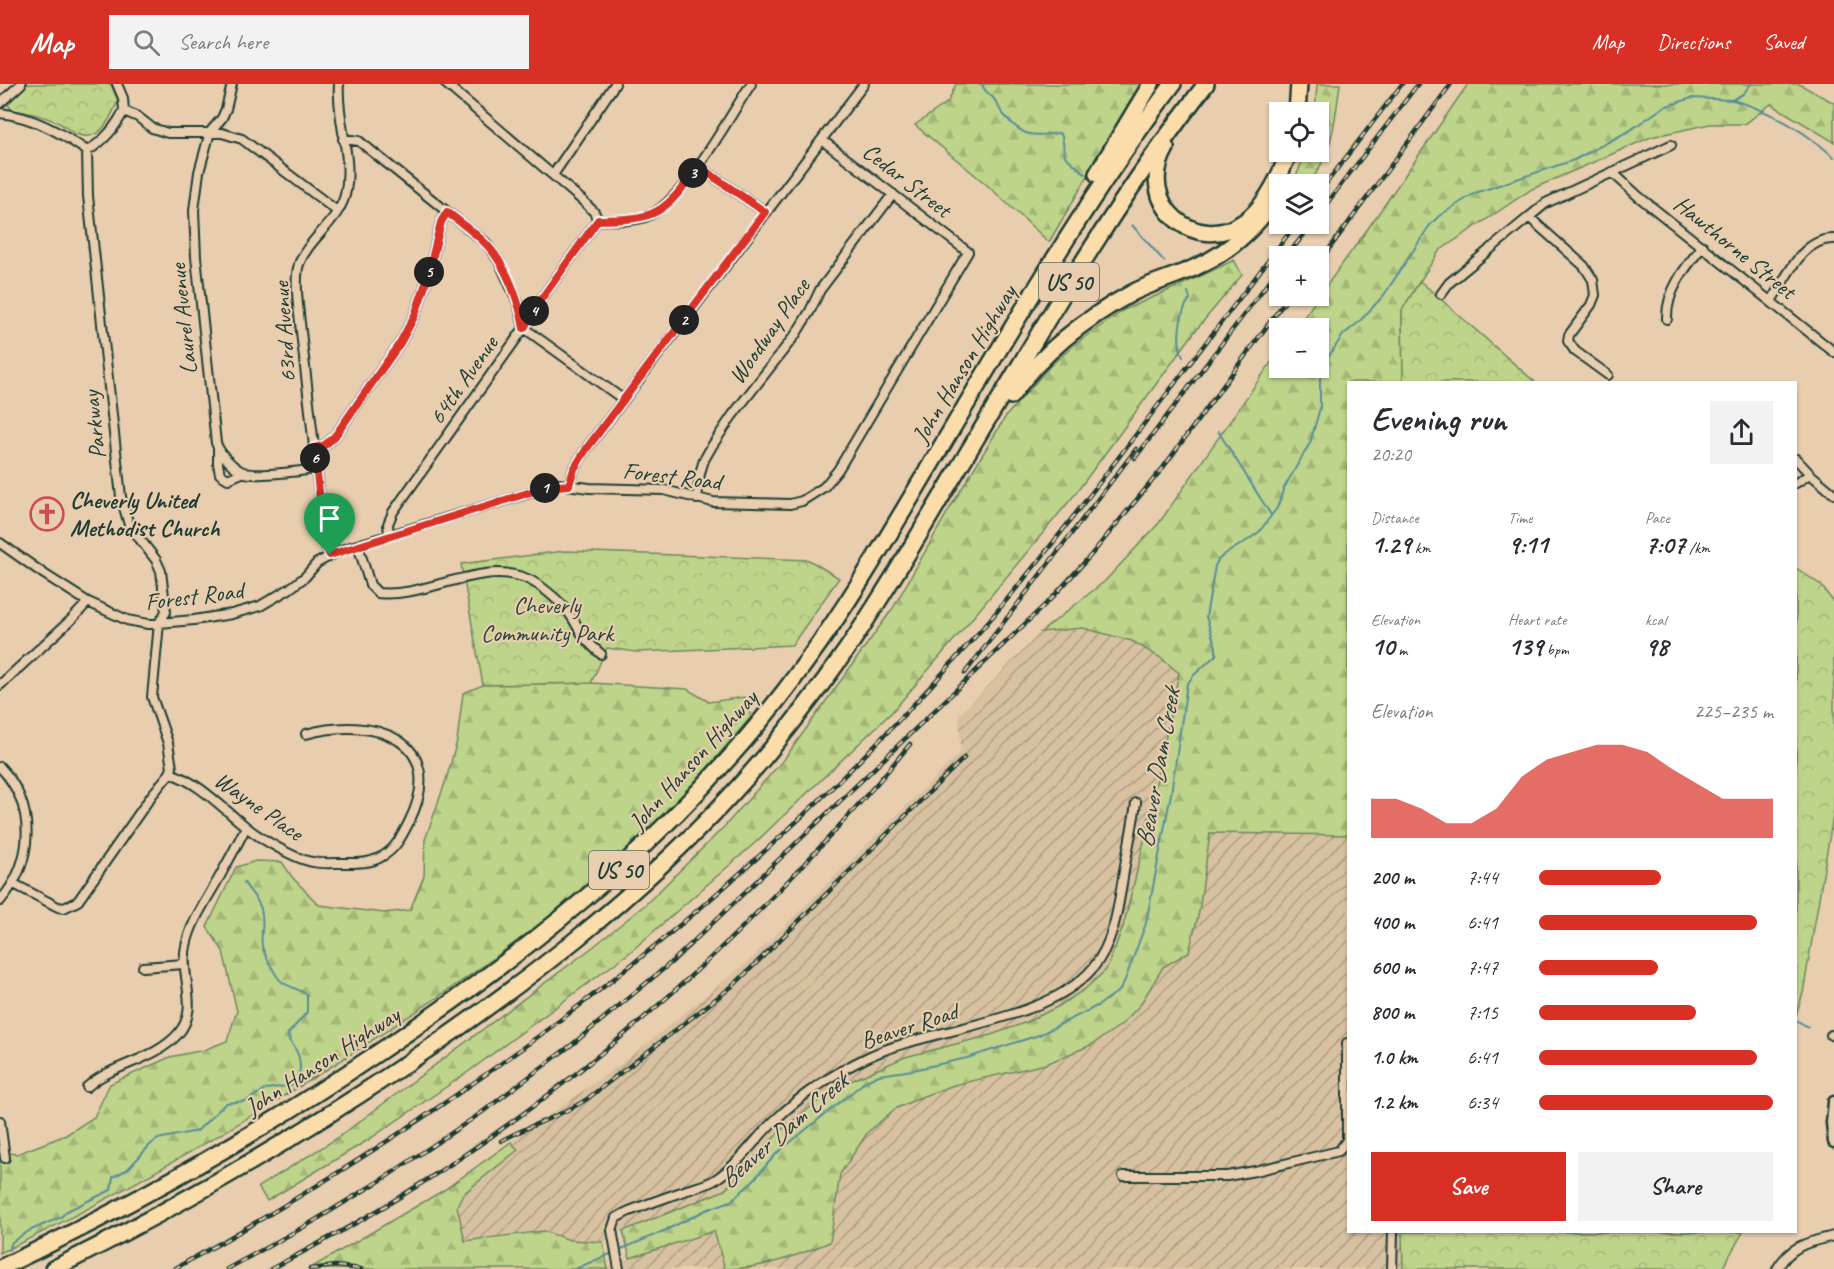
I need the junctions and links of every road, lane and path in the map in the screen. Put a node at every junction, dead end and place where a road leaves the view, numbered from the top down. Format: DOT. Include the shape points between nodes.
graph roads {
  1 [pos="21,84"];
  2 [pos="117,84"];
  3 [pos="232,84"];
  4 [pos="339,84"];
  5 [pos="446,84"];
  6 [pos="615,84"];
  7 [pos="751,84"];
  8 [pos="864,84"];
  9 [pos="1150,84"];
  10 [pos="1173,84"];
  11 [pos="1206,84"];
  12 [pos="1299,84"];
  13 [pos="1307,84"];
  14 [pos="1298,102"];
  15 [pos="1306,102"];
  16 [pos="0,103"];
  17 [pos="1187,108"];
  18 [pos="124,111"];
  19 [pos="0,113"];
  20 [pos="210,132"];
  21 [pos="343,139"];
  22 [pos="822,140"];
  23 [pos="1671,145"];
  24 [pos="87,151"];
  25 [pos="1284,162"];
  26 [pos="698,166"];
  27 [pos="1612,172"];
  28 [pos="553,175"];
  29 [pos="892,194"];
  30 [pos="1269,207"];
  31 [pos="337,211"];
  32 [pos="447,212"];
  33 [pos="765,212"];
  34 [pos="1530,218"];
  35 [pos="598,220"];
  36 [pos="1834,239"];
  37 [pos="1703,246"];
  38 [pos="968,252"];
  39 [pos="1046,271"];
  40 [pos="1441,294"];
  41 [pos="1771,301"];
  42 [pos="1667,319"];
  43 [pos="524,328"];
  44 [pos="1834,352"];
  45 [pos="1608,375"];
  46 [pos="624,400"];
  47 [pos="314,448"];
  48 [pos="218,449"];
  49 [pos="1797,460"];
  50 [pos="961,463"];
  51 [pos="316,469"];
  52 [pos="244,472"];
  53 [pos="1810,474"];
  54 [pos="1797,482"];
  55 [pos="569,485"];
  56 [pos="1834,494"];
  57 [pos="697,499"];
  58 [pos="389,535"];
  59 [pos="0,543"];
  60 [pos="358,545"];
  61 [pos="330,555"];
  62 [pos="88,602"];
  63 [pos="159,623"];
  64 [pos="602,654"];
  65 [pos="0,685"];
  66 [pos="306,734"];
  67 [pos="0,767"];
  68 [pos="170,773"];
  69 [pos="1136,803"];
  70 [pos="246,827"];
  71 [pos="14,884"];
  72 [pos="0,901"];
  73 [pos="184,964"];
  74 [pos="143,967"];
  75 [pos="87,1087"];
  76 [pos="1834,1102"];
  77 [pos="0,1121"];
  78 [pos="1347,1141"];
  79 [pos="1834,1142"];
  80 [pos="5,1158"];
  81 [pos="1123,1176"];
  82 [pos="1393,1233"];
  83 [pos="1834,1236"];
  84 [pos="618,1265"];
  85 [pos="0,1268"];
  86 [pos="55,1269"];
  87 [pos="1392,1269"];
  88 [pos="1777,1269"];
  1 -- 16 [label="street"];
  2 -- 18 [label="street"];
  3 -- 20 [label="street, Laurel Avenue" via="226,110"];
  4 -- 21 [label="street, 63rd Avenue"];
  5 -- 28 [label="street"];
  6 -- 28 [label="street"];
  7 -- 26 [label="street"];
  8 -- 22 [label="street"];
  9 -- 39 [label="highway" via="1060,236"];
  10 -- 39 [label="highway, John Hanson Highway / US 50"];
  11 -- 17 [label="highway, John Hanson Highway / US 50"];
  12 -- 14 [label="highway"];
  13 -- 15 [label="highway"];
  17 -- 25 [label="highway" via="1161,158 1156,182 1170,213 1181,223 1212,232 1246,221 1268,194"];
  17 -- 50 [label="highway, John Hanson Highway / US 50" via="1107,221"];
  18 -- 20 [label="street" via="168,133"];
  18 -- 24 [label="street" via="108,136"];
  19 -- 24 [label="street" via="46,126"];
  20 -- 31 [label="street" via="242,139"];
  20 -- 48 [label="street, Laurel Avenue" via="196,190 194,228"];
  21 -- 31 [label="street, 63rd Avenue" via="346,185"];
  21 -- 32 [label="street" via="359,141"];
  22 -- 29 [label="street, Cedar Street"];
  22 -- 33 [label="street"];
  23 -- 27 [label="street"];
  24 -- 63 [label="street, Parkway" via="88,195 121,497 129,525 161,571 166,612"];
  26 -- 33 [label="street"];
  26 -- 35 [label="street" via="674,198 655,213 631,219"];
  27 -- 34 [label="street" via="1546,203"];
  27 -- 37 [label="street, Hawthorne Street"];
  28 -- 35 [label="street" via="590,207"];
  29 -- 38 [label="street, Cedar Street"];
  29 -- 57 [label="street, Woodway Place" via="820,290 800,328 712,446 700,473"];
  30 -- 50 [label="highway" via="1255,225 1222,253 1135,292 1068,336 1019,385"];
  31 -- 47 [label="street, 63rd Avenue" via="298,266 298,306"];
  32 -- 43 [label="street" via="493,252 518,303"];
  32 -- 47 [label="street" via="420,301 400,343 335,436"];
  33 -- 46 [label="street"];
  34 -- 40 [label="street" via="1449,283"];
  34 -- 45 [label="street" via="1590,273 1594,289 1591,306 1568,341 1575,351"];
  35 -- 43 [label="street, 64th Avenue"];
  36 -- 41 [label="street" via="1807,247"];
  37 -- 41 [label="street, Hawthorne Street"];
  37 -- 42 [label="street" via="1671,294"];
  38 -- 57 [label="street, Forest Road" via="838,470 824,487 790,504"];
  39 -- 85 [label="highway, John Hanson Highway / US 50" via="867,570 807,660 722,766 642,849 490,974 330,1085 154,1190"];
  41 -- 44 [label="street, Hawthorne Street"];
  43 -- 46 [label="street"];
  43 -- 58 [label="street, 64th Avenue" via="393,512"];
  46 -- 55 [label="street" via="581,457"];
  47 -- 51 [label="street, 63rd Avenue"];
  48 -- 52 [label="street"];
  48 -- 52 [label="street, Laurel Avenue" via="220,474 228,479"];
  49 -- 53 [label="street"];
  50 -- 86 [label="highway, John Hanson Highway / US 50" via="865,623 803,709 727,799 635,889 509,991 376,1084 238,1170"];
  51 -- 52 [label="street"];
  51 -- 61 [label="street, 63rd Avenue" via="325,544"];
  53 -- 54 [label="street"];
  53 -- 56 [label="street"];
  55 -- 57 [label="street, Forest Road" via="664,490"];
  55 -- 58 [label="street, Forest Road" via="547,487"];
  58 -- 60 [label="street, Forest Road"];
  59 -- 62 [label="street, Forest Road"];
  60 -- 61 [label="street, Forest Road"];
  60 -- 64 [label="street" via="370,585 378,593 398,593 496,573 536,583 556,599 585,639"];
  61 -- 63 [label="street, Forest Road" via="289,589 260,606 232,614"];
  62 -- 63 [label="street, Forest Road" via="137,623"];
  62 -- 65 [label="street"];
  63 -- 68 [label="street, Parkway" via="152,697 170,753"];
  66 -- 70 [label="street, Wayne Place" via="330,729 379,731 401,740 410,750 420,769 421,788 396,846 370,862 313,862"];
  67 -- 71 [label="street" via="21,800 27,823 24,856"];
  68 -- 70 [label="street, Wayne Place" via="200,789"];
  68 -- 71 [label="street" via="72,906 58,907"];
  69 -- 84 [label="street, Beaver Road" via="1112,931 1105,951 1081,980 1014,1014 897,1046 842,1071 799,1099 714,1181 616,1218 612,1226"];
  70 -- 73 [label="street" via="191,930"];
  71 -- 72 [label="street"];
  73 -- 74 [label="street"];
  73 -- 75 [label="street" via="190,1001 187,1020 178,1034 161,1049 101,1075"];
  76 -- 79 [label="street"];
  77 -- 80 [label="street"];
  78 -- 81 [label="street" via="1330,1155 1256,1172 1227,1176"];
  82 -- 87 [label="street"];
  83 -- 88 [label="street" via="1793,1250"];
}
